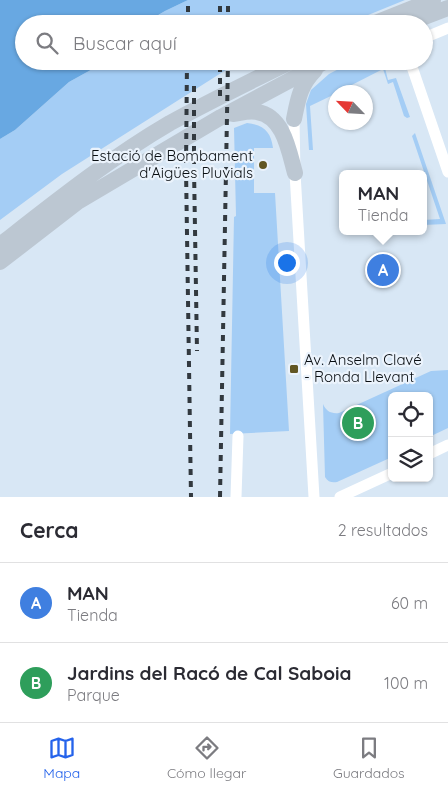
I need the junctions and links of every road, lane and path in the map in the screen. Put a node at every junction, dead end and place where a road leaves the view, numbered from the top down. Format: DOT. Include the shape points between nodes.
graph roads {
  1 [pos="433,0"];
  2 [pos="448,8"];
  3 [pos="396,15"];
  4 [pos="430,15"];
  5 [pos="448,28"];
  6 [pos="433,34"];
  7 [pos="274,70"];
  8 [pos="309,70"];
  9 [pos="315,70"];
  10 [pos="413,70"];
  11 [pos="255,79"];
  12 [pos="277,87"];
  13 [pos="221,116"];
  14 [pos="294,119"];
  15 [pos="448,172"];
  16 [pos="295,173"];
  17 [pos="0,245"];
  18 [pos="0,262"];
  19 [pos="238,436"];
  20 [pos="448,445"];
  21 [pos="433,452"];
  22 [pos="388,475"];
  23 [pos="236,497"];
  24 [pos="314,497"];
  25 [pos="340,497"];
  1 -- 3 [label="main road"];
  2 -- 4 [label="main road"];
  5 -- 6 [label="street"];
  7 -- 11 [label="main road"];
  8 -- 12 [label="main road"];
  9 -- 14 [label="main road" via="298,95"];
  10 -- 15 [label="street"];
  11 -- 12 [label="main road"];
  11 -- 17 [label="main road" via="170,124 121,155 72,188"];
  12 -- 13 [label="main road"];
  12 -- 14 [label="main road" via="288,100"];
  13 -- 16 [label="main road" via="254,111 272,118 283,135"];
  13 -- 18 [label="main road" via="79,201"];
  14 -- 16 [label="street"];
  16 -- 24 [label="street"];
  19 -- 23 [label="street"];
  20 -- 21 [label="street"];
  22 -- 25 [label="street"];
}
